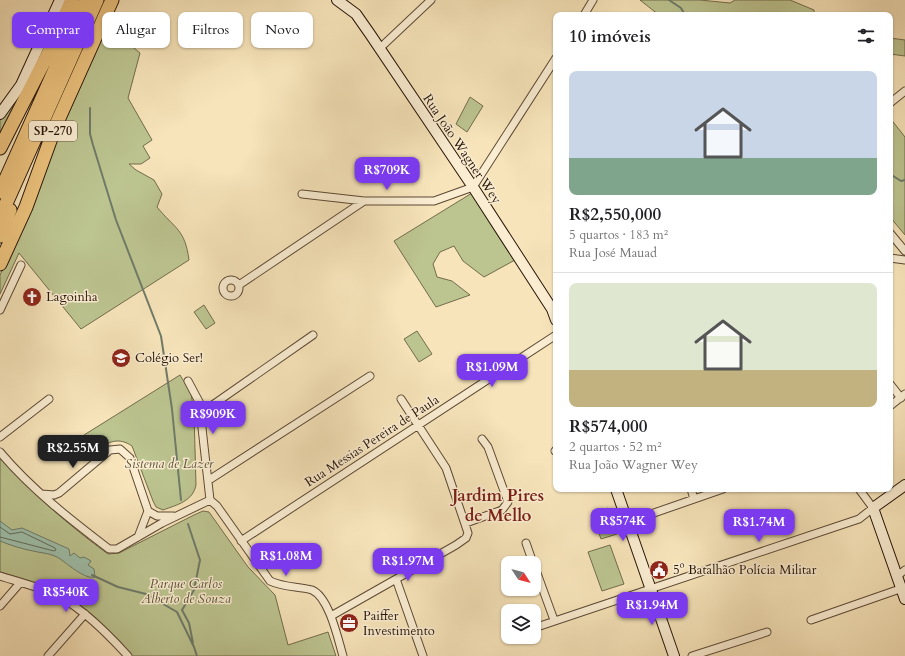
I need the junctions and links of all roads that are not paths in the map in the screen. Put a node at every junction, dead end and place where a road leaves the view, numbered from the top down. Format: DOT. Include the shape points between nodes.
graph roads {
  1 [pos="60,0"];
  2 [pos="72,0"];
  3 [pos="86,0"];
  4 [pos="98,0"];
  5 [pos="112,0"];
  6 [pos="337,0"];
  7 [pos="431,0"];
  8 [pos="594,0"];
  9 [pos="586,12"];
  10 [pos="379,49"];
  11 [pos="553,63"];
  12 [pos="57,89"];
  13 [pos="905,91"];
  14 [pos="893,101"];
  15 [pos="0,114"];
  16 [pos="0,148"];
  17 [pos="473,187"];
  18 [pos="0,192"];
  19 [pos="302,194"];
  20 [pos="364,201"];
  21 [pos="0,217"];
  22 [pos="0,236"];
  23 [pos="893,237"];
  24 [pos="905,251"];
  25 [pos="893,258"];
  26 [pos="905,260"];
  27 [pos="0,264"];
  28 [pos="21,265"];
  29 [pos="239,285"];
  30 [pos="0,310"];
  31 [pos="553,312"];
  32 [pos="313,335"];
  33 [pos="553,337"];
  34 [pos="370,376"];
  35 [pos="188,381"];
  36 [pos="893,387"];
  37 [pos="903,396"];
  38 [pos="49,399"];
  39 [pos="401,399"];
  40 [pos="893,404"];
  41 [pos="204,411"];
  42 [pos="418,425"];
  43 [pos="0,437"];
  44 [pos="482,439"];
  45 [pos="0,452"];
  46 [pos="209,480"];
  47 [pos="905,485"];
  48 [pos="61,491"];
  49 [pos="617,492"];
  50 [pos="692,492"];
  51 [pos="714,492"];
  52 [pos="861,492"];
  53 [pos="42,494"];
  54 [pos="694,499"];
  55 [pos="210,500"];
  56 [pos="873,508"];
  57 [pos="60,509"];
  58 [pos="148,511"];
  59 [pos="176,516"];
  60 [pos="628,522"];
  61 [pos="466,523"];
  62 [pos="138,537"];
  63 [pos="241,541"];
  64 [pos="526,543"];
  65 [pos="531,556"];
  66 [pos="901,573"];
  67 [pos="0,576"];
  68 [pos="396,579"];
  69 [pos="20,583"];
  70 [pos="541,584"];
  71 [pos="650,589"];
  72 [pos="904,593"];
  73 [pos="0,606"];
  74 [pos="85,614"];
  75 [pos="330,616"];
  76 [pos="554,620"];
  77 [pos="811,620"];
  78 [pos="541,625"];
  79 [pos="767,632"];
  80 [pos="48,656"];
  81 [pos="128,656"];
  82 [pos="344,656"];
  83 [pos="423,656"];
  84 [pos="674,656"];
  85 [pos="692,656"];
  1 -- 15 [label="main road" via="21,85"];
  2 -- 16 [label="highway, SP-270" via="48,54"];
  3 -- 18 [label="highway, SP-270"];
  4 -- 12 [label="highway, SP-270"];
  5 -- 27 [label="highway, SP-270" via="55,127 28,201"];
  6 -- 10 [label="main road, Rua João Wagner Wey" via="356,14"];
  7 -- 10 [label="street"];
  8 -- 9 [label="street"];
  10 -- 17 [label="main road, Rua João Wagner Wey"];
  11 -- 17 [label="street"];
  12 -- 21 [label="highway, SP-270"];
  12 -- 22 [label="highway"];
  13 -- 14 [label="street"];
  17 -- 20 [label="street" via="434,201"];
  17 -- 31 [label="main road, Rua João Wagner Wey"];
  19 -- 20 [label="street"];
  20 -- 29 [label="street"];
  23 -- 24 [label="street"];
  25 -- 26 [label="street"];
  28 -- 30 [label="street"];
  32 -- 41 [label="street"];
  33 -- 42 [label="street, Rua Messias Pereira de Paula"];
  34 -- 46 [label="street"];
  35 -- 41 [label="street"];
  36 -- 37 [label="street"];
  37 -- 40 [label="street"];
  38 -- 43 [label="street"];
  39 -- 42 [label="street"];
  41 -- 46 [label="street" via="201,419"];
  42 -- 61 [label="street" via="446,468"];
  42 -- 63 [label="street, Rua Messias Pereira de Paula"];
  44 -- 61 [label="street" via="488,447 508,502 502,510"];
  45 -- 53 [label="street"];
  46 -- 55 [label="street"];
  47 -- 56 [label="main road"];
  48 -- 53 [label="street" via="56,494"];
  48 -- 57 [label="street"];
  48 -- 58 [label="street" via="110,450 120,448 130,458"];
  49 -- 60 [label="main road"];
  50 -- 54 [label="street"];
  51 -- 54 [label="street"];
  52 -- 56 [label="street"];
  53 -- 57 [label="street"];
  54 -- 60 [label="street"];
  55 -- 59 [label="street"];
  55 -- 63 [label="street"];
  56 -- 66 [label="main road"];
  56 -- 71 [label="street" via="859,519"];
  57 -- 62 [label="street" via="109,549 117,549"];
  58 -- 59 [label="street" via="158,516"];
  58 -- 62 [label="street"];
  59 -- 62 [label="street"];
  60 -- 71 [label="main road"];
  61 -- 68 [label="street" via="466,538"];
  63 -- 75 [label="street" via="270,581 281,586 313,591 323,600"];
  64 -- 65 [label="street"];
  66 -- 72 [label="main road"];
  67 -- 69 [label="street"];
  68 -- 75 [label="street"];
  68 -- 83 [label="street"];
  69 -- 73 [label="street"];
  69 -- 74 [label="street" via="51,592"];
  70 -- 76 [label="street"];
  71 -- 76 [label="street"];
  71 -- 84 [label="main road"];
  72 -- 77 [label="street"];
  74 -- 80 [label="street"];
  74 -- 81 [label="street"];
  75 -- 82 [label="street"];
  76 -- 78 [label="street"];
  79 -- 85 [label="street"];
}
